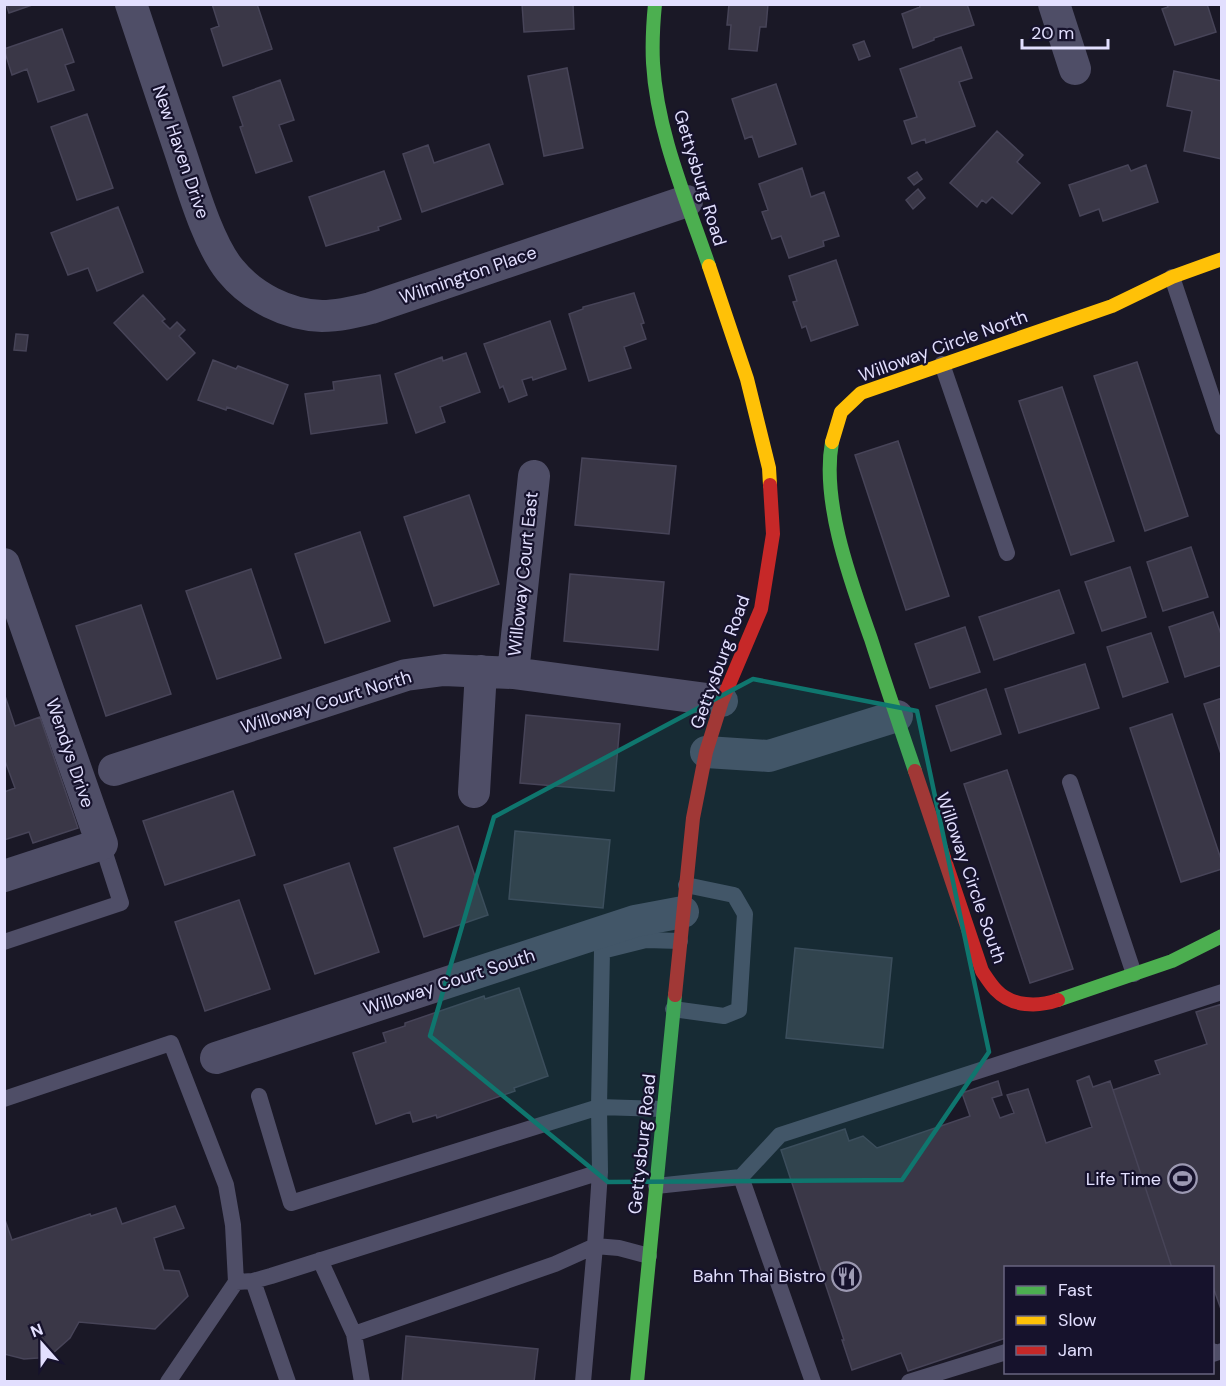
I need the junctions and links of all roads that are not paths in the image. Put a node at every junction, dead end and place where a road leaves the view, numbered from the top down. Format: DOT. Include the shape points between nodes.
graph roads {
  1 [pos="131,4"];
  2 [pos="655,4"];
  3 [pos="1054,4"];
  4 [pos="1075,69"];
  5 [pos="687,201"];
  6 [pos="1221,259"];
  7 [pos="1172,277"];
  8 [pos="249,289"];
  9 [pos="942,364"];
  10 [pos="1221,427"];
  11 [pos="534,476"];
  12 [pos="1007,553"];
  13 [pos="4,564"];
  14 [pos="481,671"];
  15 [pos="513,673"];
  16 [pos="722,701"];
  17 [pos="897,716"];
  18 [pos="706,752"];
  19 [pos="114,770"];
  20 [pos="1070,782"];
  21 [pos="474,792"];
  22 [pos="102,844"];
  23 [pos="4,876"];
  24 [pos="683,913"];
  25 [pos="1221,936"];
  26 [pos="4,942"];
  27 [pos="1134,975"];
  28 [pos="1221,993"];
  29 [pos="673,1009"];
  30 [pos="216,1058"];
  31 [pos="259,1096"];
  32 [pos="4,1099"];
  33 [pos="598,1107"];
  34 [pos="663,1109"];
  35 [pos="600,1172"];
  36 [pos="741,1177"];
  37 [pos="656,1186"];
  38 [pos="595,1246"];
  39 [pos="649,1256"];
  40 [pos="320,1260"];
  41 [pos="244,1282"];
  42 [pos="354,1334"];
  43 [pos="1004,1352"];
  44 [pos="168,1382"];
  45 [pos="288,1382"];
  46 [pos="362,1382"];
  47 [pos="583,1382"];
  48 [pos="637,1382"];
  49 [pos="813,1382"];
  50 [pos="909,1382"];
  1 -- 8 [label="street, New Haven Drive" via="197,203 229,269"];
  2 -- 5 [label="street, Gettysburg Road" via="652,37 658,102"];
  3 -- 4 [label="street"];
  5 -- 8 [label="street, Wilmington Place" via="343,315 320,316 286,309"];
  5 -- 16 [label="street, Gettysburg Road" via="747,379 769,468 773,534 761,609"];
  6 -- 7 [label="street, Willoway Circle North"];
  7 -- 9 [label="street, Willoway Circle North" via="1112,306"];
  7 -- 10 [label="lane"];
  9 -- 12 [label="lane"];
  9 -- 17 [label="street, Willoway Circle North" via="861,393 842,410 830,440 830,471 849,575"];
  11 -- 15 [label="street, Willoway Court East"];
  13 -- 22 [label="street, Wendys Drive"];
  14 -- 15 [label="street, Willoway Court North"];
  14 -- 19 [label="street, Willoway Court North" via="406,675"];
  14 -- 21 [label="street"];
  15 -- 16 [label="street, Willoway Court North"];
  16 -- 18 [label="street, Gettysburg Road"];
  17 -- 18 [label="street" via="769,756"];
  17 -- 27 [label="street, Willoway Circle South" via="982,971 997,992 1022,1005 1048,1004"];
  18 -- 24 [label="street, Gettysburg Road" via="693,818"];
  20 -- 27 [label="lane"];
  22 -- 23 [label="street"];
  22 -- 26 [label="lane" via="122,903"];
  24 -- 29 [label="street, Gettysburg Road"];
  24 -- 29 [label="lane" via="734,895 745,914 739,1010 724,1016"];
  24 -- 30 [label="street, Willoway Court South" via="635,921"];
  24 -- 33 [label="lane" via="646,940 602,951"];
  25 -- 27 [label="street, Willoway Circle South"];
  28 -- 36 [label="lane" via="780,1135"];
  29 -- 34 [label="street, Gettysburg Road"];
  31 -- 33 [label="lane" via="291,1203"];
  32 -- 41 [label="lane" via="171,1042 226,1185"];
  33 -- 34 [label="lane"];
  33 -- 35 [label="lane"];
  34 -- 37 [label="street, Gettysburg Road"];
  35 -- 38 [label="lane"];
  35 -- 40 [label="lane"];
  36 -- 37 [label="lane"];
  36 -- 49 [label="lane"];
  37 -- 39 [label="street, Gettysburg Road"];
  38 -- 39 [label="lane"];
  38 -- 42 [label="lane" via="555,1264"];
  38 -- 47 [label="lane"];
  39 -- 48 [label="street, Gettysburg Road"];
  40 -- 41 [label="lane"];
  40 -- 42 [label="lane"];
  41 -- 44 [label="lane"];
  41 -- 45 [label="lane"];
  42 -- 46 [label="lane"];
  43 -- 50 [label="lane"];
}
